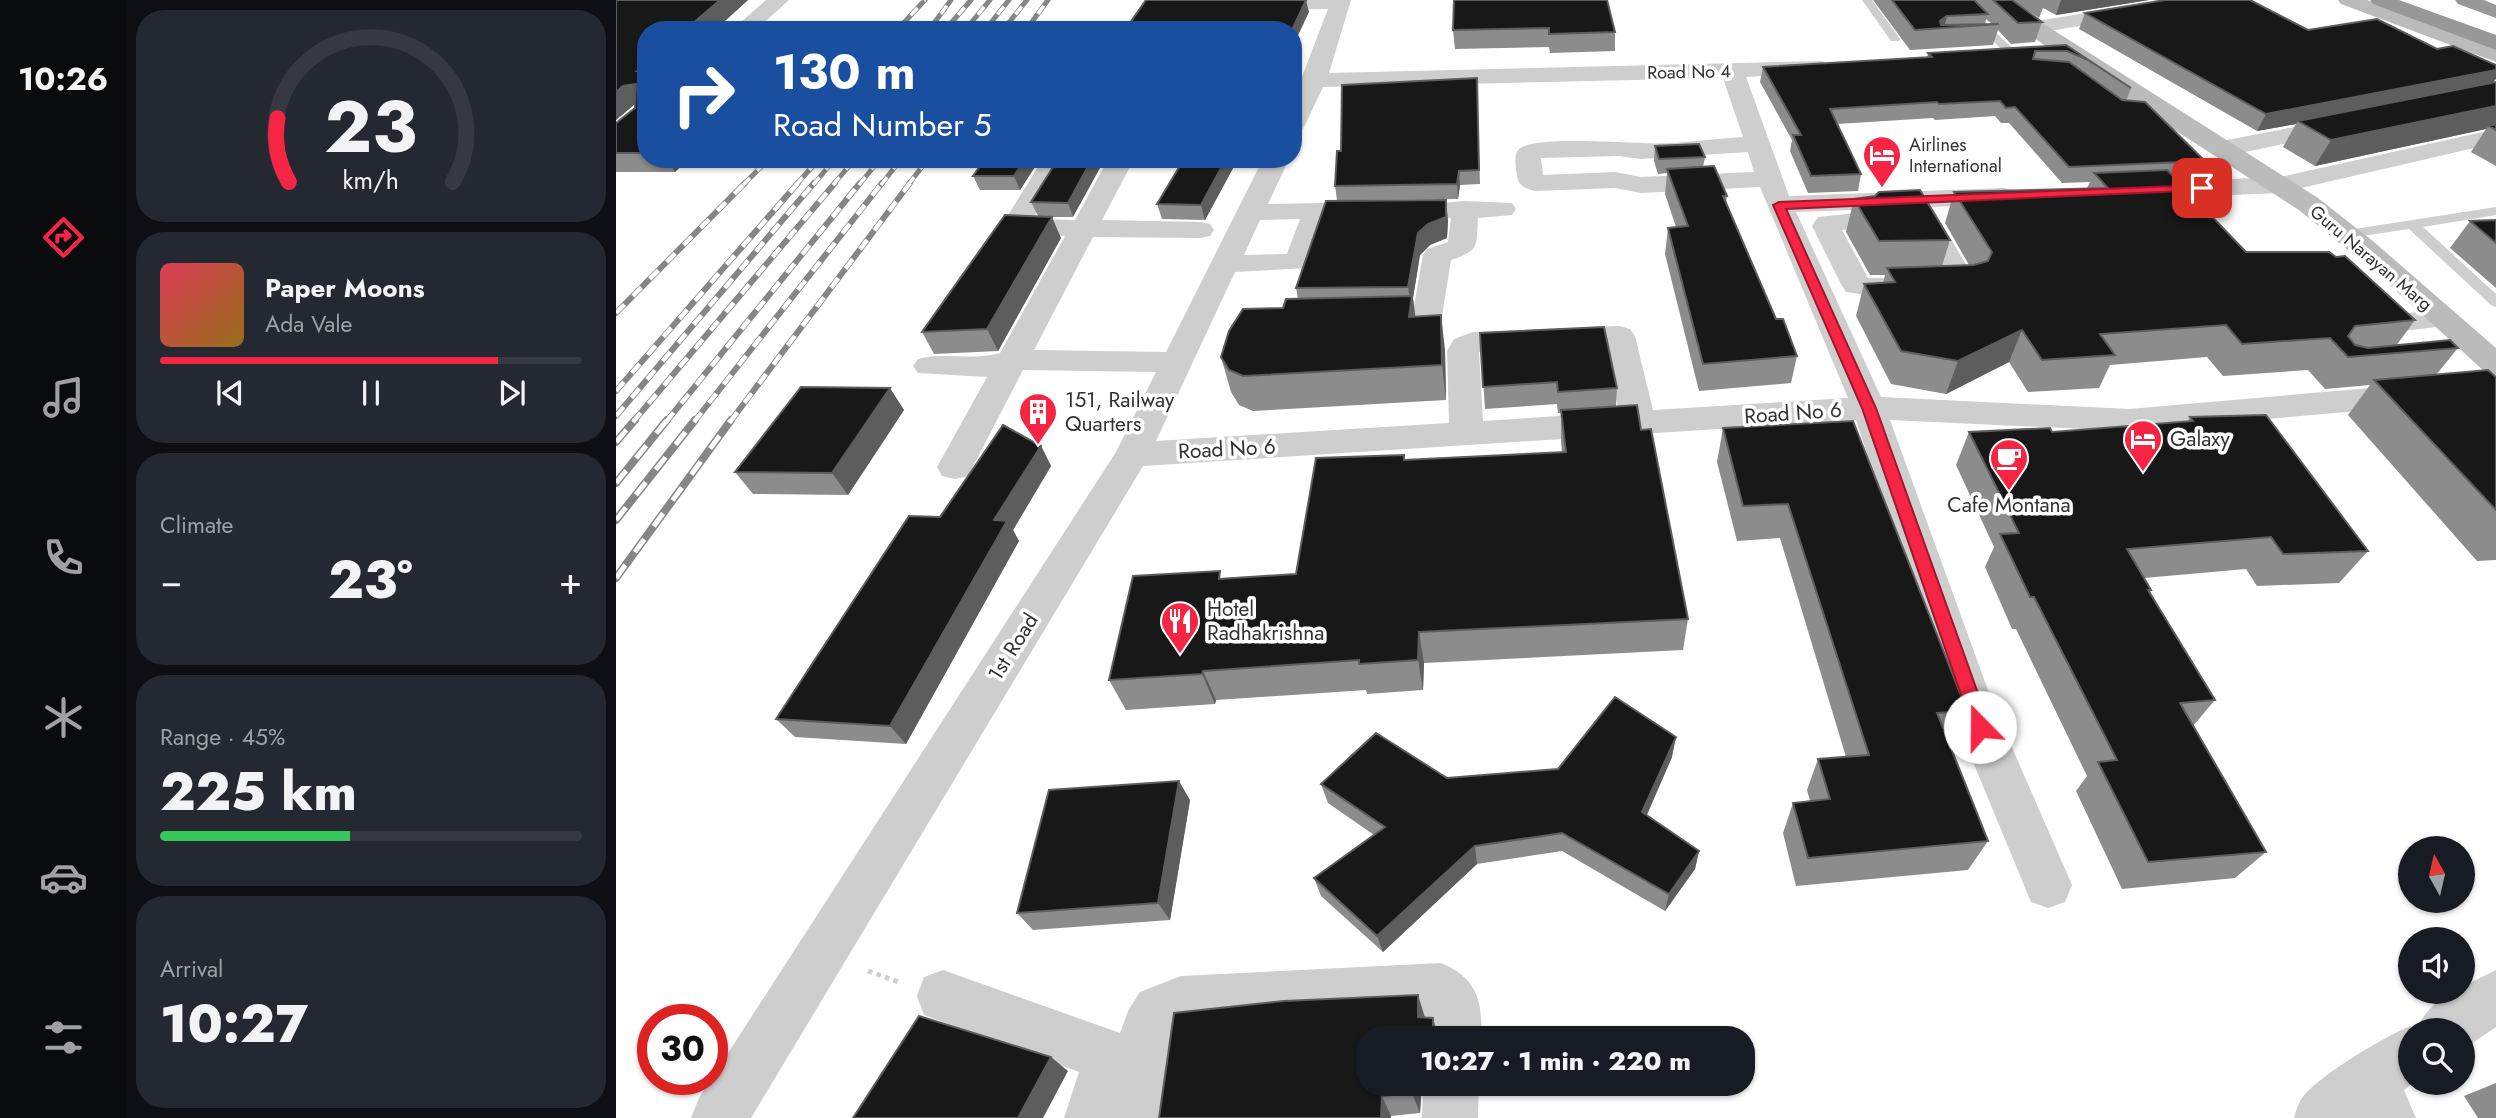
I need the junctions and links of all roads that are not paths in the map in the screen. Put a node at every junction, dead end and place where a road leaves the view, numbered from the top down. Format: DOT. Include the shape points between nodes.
graph roads {
  1 [pos="779,0"];
  2 [pos="1867,0"];
  3 [pos="1957,0"];
  4 [pos="2203,0"];
  5 [pos="2348,0"];
  6 [pos="2380,0"];
  7 [pos="2407,0"];
  8 [pos="2465,0"];
  9 [pos="1998,1"];
  10 [pos="1340,2"];
  11 [pos="1233,4"];
  12 [pos="2053,7"];
  13 [pos="2496,12"];
  14 [pos="2076,20"];
  15 [pos="754,21"];
  16 [pos="2031,28"];
  17 [pos="2496,35"];
  18 [pos="2496,43"];
  19 [pos="1994,47"];
  20 [pos="2062,50"];
  21 [pos="1893,54"];
  22 [pos="2496,55"];
  23 [pos="1844,64"];
  24 [pos="1732,71"];
  25 [pos="1315,80"];
  26 [pos="1302,107"];
  27 [pos="2359,121"];
  28 [pos="2496,136"];
  29 [pos="1626,149"];
  30 [pos="2222,149"];
  31 [pos="1719,165"];
  32 [pos="1051,168"];
  33 [pos="1116,168"];
  34 [pos="1272,168"];
  35 [pos="1767,173"];
  36 [pos="1635,184"];
  37 [pos="2280,185"];
  38 [pos="2104,192"];
  39 [pos="2036,195"];
  40 [pos="1914,200"];
  41 [pos="1465,209"];
  42 [pos="1502,209"];
  43 [pos="1317,211"];
  44 [pos="2496,211"];
  45 [pos="1251,212"];
  46 [pos="1856,220"];
  47 [pos="1826,224"];
  48 [pos="2412,224"];
  49 [pos="1083,229"];
  50 [pos="1200,230"];
  51 [pos="2348,234"];
  52 [pos="1225,264"];
  53 [pos="1854,282"];
  54 [pos="1814,285"];
  55 [pos="2496,302"];
  56 [pos="2443,318"];
  57 [pos="1346,321"];
  58 [pos="2413,350"];
  59 [pos="1013,360"];
  60 [pos="1177,362"];
  61 [pos="929,366"];
  62 [pos="2496,366"];
  63 [pos="2344,368"];
  64 [pos="2496,388"];
  65 [pos="2373,399"];
  66 [pos="1869,408"];
  67 [pos="1637,414"];
  68 [pos="1466,424"];
  69 [pos="1132,454"];
  70 [pos="955,467"];
  71 [pos="2048,885"];
  72 [pos="943,996"];
  73 [pos="2496,996"];
  74 [pos="2463,1018"];
  75 [pos="1455,1026"];
  76 [pos="2389,1084"];
  77 [pos="1451,1096"];
  78 [pos="719,1118"];
  79 [pos="1092,1118"];
  80 [pos="1130,1118"];
  81 [pos="1450,1118"];
  82 [pos="2322,1118"];
  1 -- 15 [label="street"];
  2 -- 21 [label="lane"];
  3 -- 19 [label="lane"];
  4 -- 14 [label="street"];
  5 -- 22 [label="street"];
  6 -- 18 [label="highway"];
  7 -- 17 [label="highway"];
  8 -- 13 [label="highway"];
  9 -- 16 [label="street, Guru Narayan Marg"];
  10 -- 11 [label="street"];
  10 -- 25 [label="street" via="1317,40"];
  12 -- 14 [label="street"];
  14 -- 16 [label="street"];
  16 -- 20 [label="street, Guru Narayan Marg"];
  19 -- 20 [label="street"];
  20 -- 30 [label="street, Guru Narayan Marg" via="2135,103"];
  23 -- 24 [label="street, Road No 4"];
  24 -- 25 [label="street, Road No 4"];
  24 -- 35 [label="street"];
  25 -- 26 [label="street"];
  27 -- 30 [label="street"];
  28 -- 37 [label="street"];
  29 -- 35 [label="street"];
  29 -- 36 [label="street"];
  29 -- 36 [label="street" via="1530,152 1530,179 1535,183 1615,180"];
  30 -- 37 [label="street, Guru Narayan Marg"];
  31 -- 35 [label="street"];
  32 -- 49 [label="street" via="1018,224 1026,229"];
  33 -- 49 [label="street"];
  34 -- 45 [label="street, 1st Road"];
  35 -- 36 [label="street"];
  35 -- 40 [label="street"];
  35 -- 47 [label="street"];
  35 -- 54 [label="street"];
  37 -- 38 [label="street"];
  37 -- 51 [label="street, Guru Narayan Marg"];
  39 -- 40 [label="street"];
  40 -- 53 [label="street" via="1962,285 1887,289"];
  41 -- 42 [label="street"];
  41 -- 43 [label="street"];
  41 -- 57 [label="street" via="1462,247 1437,255 1427,316"];
  43 -- 45 [label="street"];
  43 -- 52 [label="street" via="1297,262"];
  44 -- 48 [label="lane"];
  45 -- 52 [label="street, 1st Road"];
  46 -- 47 [label="street"];
  47 -- 53 [label="street"];
  48 -- 51 [label="lane"];
  48 -- 55 [label="lane"];
  49 -- 50 [label="street"];
  49 -- 59 [label="street"];
  51 -- 56 [label="street, Guru Narayan Marg"];
  52 -- 60 [label="street, 1st Road" via="1215,324"];
  53 -- 54 [label="street"];
  54 -- 66 [label="street"];
  56 -- 58 [label="street" via="2376,315"];
  56 -- 62 [label="street, Guru Narayan Marg"];
  59 -- 60 [label="street"];
  59 -- 61 [label="street" via="988,367"];
  59 -- 70 [label="street"];
  60 -- 69 [label="street, 1st Road"];
  63 -- 65 [label="street"];
  64 -- 65 [label="street, Road No 6"];
  65 -- 66 [label="street, Road No 6" via="2129,420"];
  66 -- 67 [label="street, Road No 6"];
  66 -- 71 [label="street" via="1971,704"];
  67 -- 68 [label="street, Road No 6"];
  67 -- 68 [label="street" via="1621,339 1616,335 1473,342 1462,351"];
  68 -- 69 [label="street, Road No 6"];
  69 -- 78 [label="street, 1st Road"];
  72 -- 79 [label="street" via="1102,1053 1110,1062 1108,1075"];
  73 -- 74 [label="street"];
  75 -- 80 [label="street" via="1452,997 1441,989 1181,1002 1159,1011 1148,1028"];
  76 -- 82 [label="street"];
  77 -- 81 [label="street"];
}
